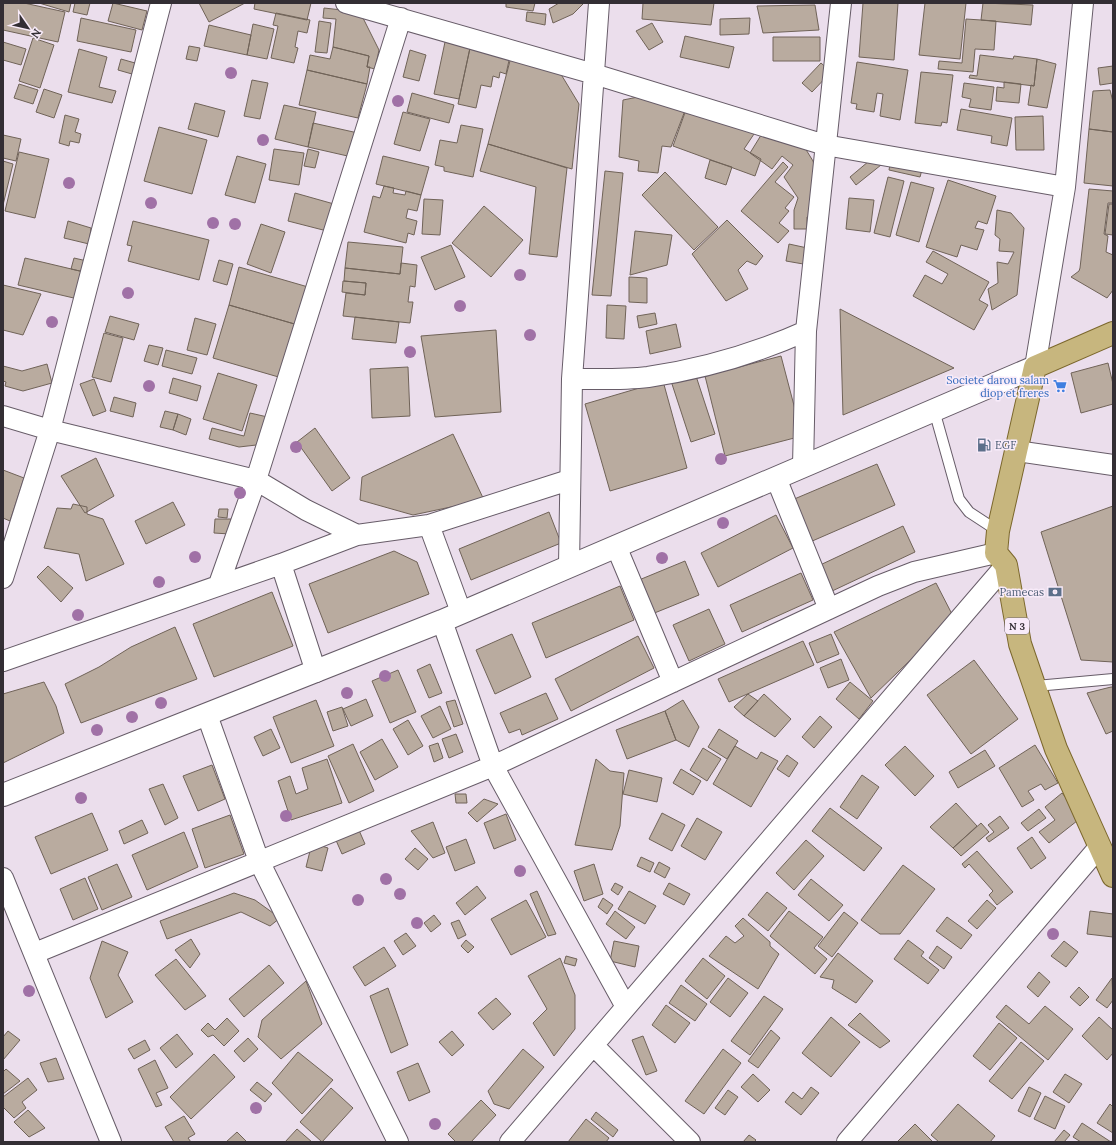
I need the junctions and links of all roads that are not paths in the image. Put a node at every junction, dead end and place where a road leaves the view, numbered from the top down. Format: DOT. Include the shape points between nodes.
graph roads {
  1 [pos="161,3"];
  2 [pos="346,3"];
  3 [pos="598,3"];
  4 [pos="842,3"];
  5 [pos="1083,3"];
  6 [pos="401,18"];
  7 [pos="594,74"];
  8 [pos="825,145"];
  9 [pos="1065,187"];
  10 [pos="806,331"];
  11 [pos="1113,334"];
  12 [pos="1036,367"];
  13 [pos="572,379"];
  14 [pos="934,410"];
  15 [pos="3,416"];
  16 [pos="50,430"];
  17 [pos="1016,451"];
  18 [pos="1113,465"];
  19 [pos="803,466"];
  20 [pos="776,478"];
  21 [pos="256,480"];
  22 [pos="569,480"];
  23 [pos="429,525"];
  24 [pos="998,531"];
  25 [pos="357,535"];
  26 [pos="616,546"];
  27 [pos="1001,559"];
  28 [pos="281,564"];
  29 [pos="569,566"];
  30 [pos="3,578"];
  31 [pos="219,584"];
  32 [pos="829,609"];
  33 [pos="461,612"];
  34 [pos="442,621"];
  35 [pos="3,661"];
  36 [pos="316,672"];
  37 [pos="1113,679"];
  38 [pos="673,682"];
  39 [pos="1036,686"];
  40 [pos="207,715"];
  41 [pos="493,766"];
  42 [pos="3,795"];
  43 [pos="1100,846"];
  44 [pos="259,861"];
  45 [pos="1113,876"];
  46 [pos="3,878"];
  47 [pos="35,953"];
  48 [pos="626,1007"];
  49 [pos="594,1046"];
  50 [pos="111,1142"];
  51 [pos="398,1142"];
  52 [pos="510,1142"];
  53 [pos="690,1142"];
  54 [pos="847,1142"];
  1 -- 16 [label="street"];
  2 -- 6 [label="street"];
  3 -- 7 [label="street"];
  4 -- 8 [label="street"];
  5 -- 9 [label="street"];
  6 -- 7 [label="street"];
  6 -- 21 [label="street"];
  7 -- 8 [label="street"];
  7 -- 13 [label="street"];
  8 -- 9 [label="street"];
  8 -- 10 [label="street"];
  9 -- 12 [label="street"];
  10 -- 13 [label="street" via="764,348 648,377"];
  10 -- 19 [label="street"];
  11 -- 12 [label="main road"];
  12 -- 14 [label="main road"];
  12 -- 17 [label="main road, N 3"];
  13 -- 22 [label="street"];
  14 -- 19 [label="main road"];
  14 -- 24 [label="lane" via="959,499 969,512"];
  15 -- 16 [label="street"];
  16 -- 21 [label="street"];
  16 -- 30 [label="street"];
  17 -- 18 [label="street"];
  17 -- 24 [label="main road, N 3"];
  19 -- 20 [label="main road"];
  20 -- 26 [label="main road"];
  20 -- 32 [label="street"];
  21 -- 25 [label="street" via="306,510"];
  21 -- 31 [label="street"];
  22 -- 23 [label="street"];
  22 -- 29 [label="street"];
  23 -- 25 [label="street"];
  23 -- 33 [label="street"];
  24 -- 27 [label="main road, N 3"];
  25 -- 28 [label="street"];
  26 -- 29 [label="main road"];
  26 -- 38 [label="street"];
  27 -- 32 [label="street" via="914,572"];
  27 -- 39 [label="main road, N 3" via="1020,644"];
  27 -- 48 [label="street"];
  28 -- 31 [label="street"];
  28 -- 36 [label="street"];
  29 -- 33 [label="main road"];
  31 -- 35 [label="street"];
  32 -- 38 [label="street"];
  33 -- 34 [label="main road"];
  34 -- 36 [label="main road"];
  34 -- 41 [label="street"];
  36 -- 40 [label="main road"];
  37 -- 39 [label="lane"];
  38 -- 41 [label="street"];
  39 -- 43 [label="main road, N 3" via="1056,749"];
  40 -- 42 [label="main road"];
  40 -- 44 [label="street"];
  41 -- 44 [label="street"];
  41 -- 48 [label="street"];
  43 -- 45 [label="main road, N 3"];
  43 -- 54 [label="street"];
  44 -- 47 [label="street"];
  44 -- 51 [label="street"];
  46 -- 47 [label="street"];
  47 -- 50 [label="street"];
  48 -- 49 [label="street"];
  49 -- 52 [label="street"];
  49 -- 53 [label="street"];
}
